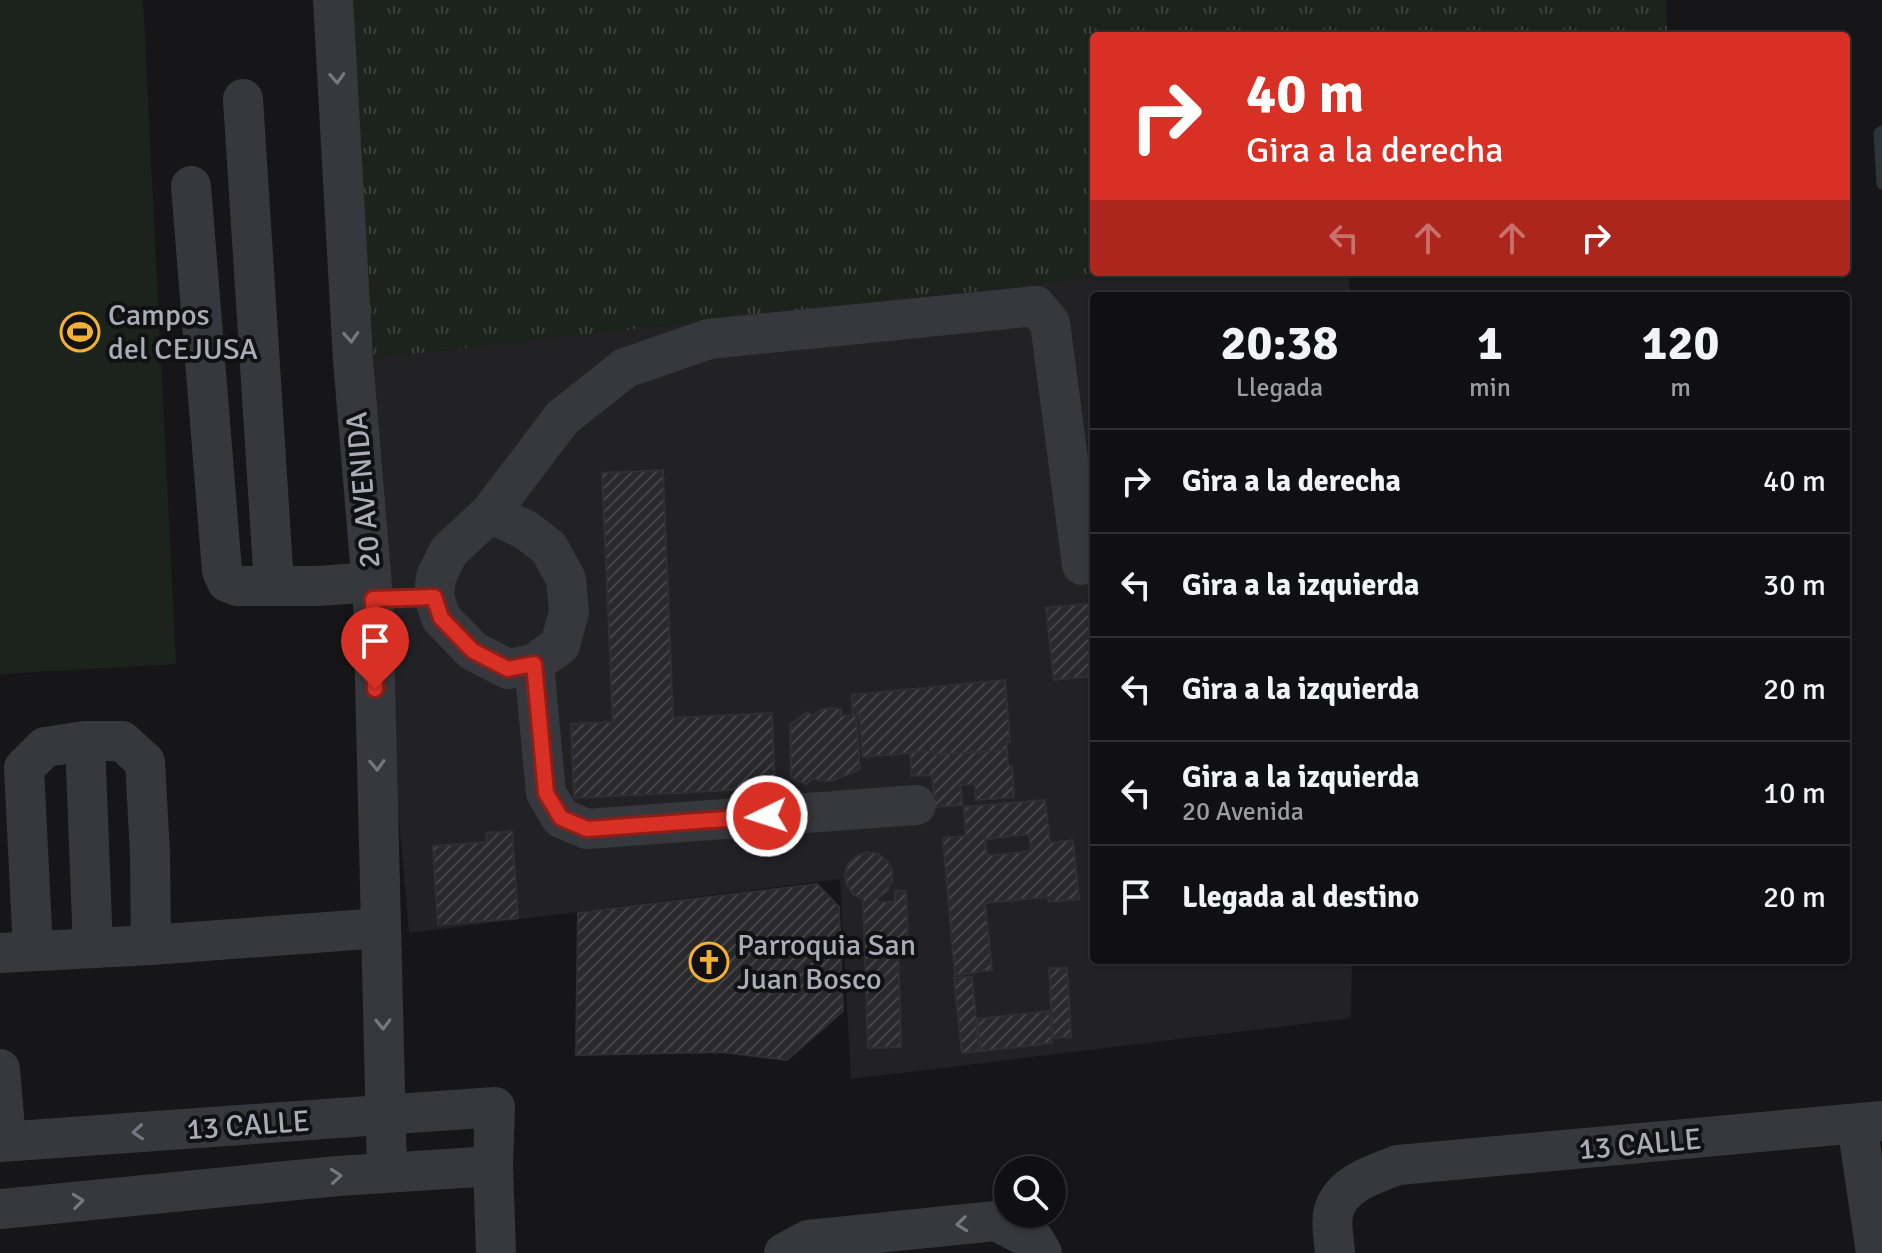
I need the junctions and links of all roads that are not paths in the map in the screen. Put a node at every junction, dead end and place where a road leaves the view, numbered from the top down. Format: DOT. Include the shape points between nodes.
graph roads {
  1 [pos="333,0"];
  2 [pos="243,99"];
  3 [pos="191,186"];
  4 [pos="490,513"];
  5 [pos="1082,565"];
  6 [pos="274,585"];
  7 [pos="372,590"];
  8 [pos="434,597"];
  9 [pos="534,664"];
  10 [pos="85,741"];
  11 [pos="916,805"];
  12 [pos="381,928"];
  13 [pos="151,945"];
  14 [pos="93,948"];
  15 [pos="16,952"];
  16 [pos="0,1069"];
  17 [pos="385,1115"];
  18 [pos="1869,1123"];
  19 [pos="3,1142"];
  20 [pos="493,1166"];
  21 [pos="387,1172"];
  22 [pos="0,1209"];
  23 [pos="1039,1247"];
  24 [pos="784,1252"];
  25 [pos="496,1253"];
  26 [pos="1335,1253"];
  27 [pos="1876,1253"];
  1 -- 7 [label="street, 20 AVENIDA, one-way"];
  2 -- 6 [label="street"];
  3 -- 6 [label="street" via="222,571 227,582 237,586"];
  4 -- 5 [label="street" via="562,418 625,368 709,339 1036,306 1050,323"];
  4 -- 8 [label="street" via="449,551 436,577"];
  4 -- 9 [label="street" via="549,548 566,579 569,612 560,645"];
  6 -- 7 [label="street"];
  7 -- 8 [label="street"];
  7 -- 12 [label="street, 20 AVENIDA, one-way"];
  8 -- 9 [label="street" via="441,618 473,651 508,669"];
  9 -- 11 [label="street" via="546,793 561,818 587,829"];
  10 -- 13 [label="street" via="122,741 145,762"];
  10 -- 14 [label="street"];
  10 -- 15 [label="street" via="45,747 24,768"];
  12 -- 13 [label="street"];
  12 -- 17 [label="street, 20 AVENIDA, one-way"];
  13 -- 14 [label="street"];
  14 -- 15 [label="street"];
  16 -- 19 [label="street"];
  17 -- 19 [label="street, 13 CALLE, one-way"];
  17 -- 20 [label="street, 13 CALLE" via="495,1107"];
  17 -- 21 [label="street, 20 AVENIDA"];
  18 -- 26 [label="street, 13 CALLE" via="1398,1165 1367,1177 1344,1194 1333,1214"];
  18 -- 27 [label="street"];
  20 -- 21 [label="street, 13 CALLE"];
  20 -- 25 [label="street"];
  22 -- 21 [label="street, 13 CALLE, one-way"];
  23 -- 24 [label="street, one-way" via="996,1221 808,1240"];
}
